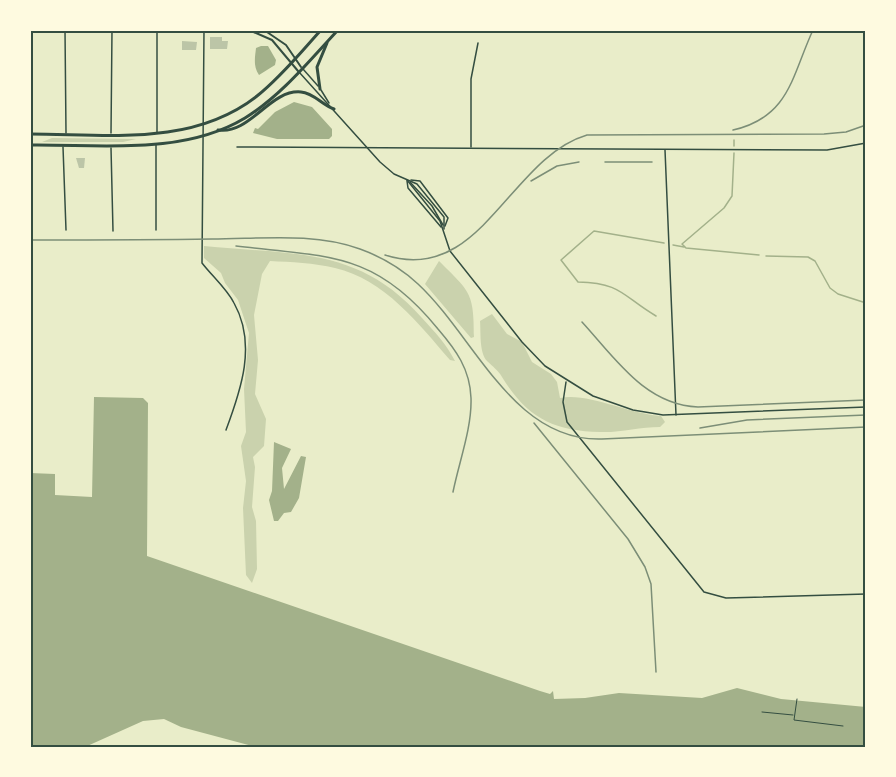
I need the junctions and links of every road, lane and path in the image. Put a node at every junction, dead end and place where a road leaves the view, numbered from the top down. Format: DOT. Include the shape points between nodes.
graph roads {
  1 [pos="65,30"];
  2 [pos="112,30"];
  3 [pos="157,30"];
  4 [pos="204,30"];
  5 [pos="249,30"];
  6 [pos="264,30"];
  7 [pos="321,30"];
  8 [pos="338,30"];
  9 [pos="328,41"];
  10 [pos="478,43"];
  11 [pos="293,60"];
  12 [pos="300,69"];
  13 [pos="320,89"];
  14 [pos="329,104"];
  15 [pos="334,109"];
  16 [pos="204,124"];
  17 [pos="217,130"];
  18 [pos="30,134"];
  19 [pos="66,134"];
  20 [pos="111,134"];
  21 [pos="157,134"];
  22 [pos="203,134"];
  23 [pos="866,143"];
  24 [pos="156,144"];
  25 [pos="30,145"];
  26 [pos="63,145"];
  27 [pos="110,145"];
  28 [pos="237,147"];
  29 [pos="366,148"];
  30 [pos="471,148"];
  31 [pos="664,149"];
  32 [pos="407,180"];
  33 [pos="66,230"];
  34 [pos="156,230"];
  35 [pos="444,230"];
  36 [pos="113,231"];
  37 [pos="567,381"];
  38 [pos="866,407"];
  39 [pos="676,415"];
  40 [pos="226,430"];
  41 [pos="866,594"];
  42 [pos="796,699"];
  43 [pos="762,712"];
  44 [pos="795,716"];
  45 [pos="843,726"];
  1 -- 19 [label="street"];
  2 -- 20 [label="street"];
  3 -- 21 [label="street"];
  4 -- 16 [label="street"];
  5 -- 11 [label="street" via="272,40"];
  6 -- 11 [label="street" via="286,45"];
  7 -- 11 [label="main road"];
  8 -- 9 [label="main road"];
  9 -- 12 [label="main road"];
  9 -- 13 [label="main road" via="317,67"];
  10 -- 30 [label="street" via="471,79"];
  11 -- 12 [label="street"];
  11 -- 16 [label="main road" via="256,97"];
  12 -- 13 [label="street"];
  12 -- 14 [label="street"];
  12 -- 17 [label="main road" via="245,118"];
  13 -- 14 [label="street"];
  14 -- 15 [label="street"];
  15 -- 17 [label="main road" via="308,94 294,92 238,125"];
  15 -- 29 [label="street"];
  16 -- 21 [label="main road"];
  16 -- 22 [label="street"];
  17 -- 22 [label="main road"];
  18 -- 19 [label="main road"];
  19 -- 20 [label="main road"];
  20 -- 21 [label="main road"];
  22 -- 24 [label="main road"];
  22 -- 40 [label="street" via="202,263 234,303 245,334 245,371"];
  23 -- 31 [label="street" via="837,150"];
  24 -- 27 [label="main road"];
  24 -- 34 [label="street"];
  25 -- 26 [label="main road"];
  26 -- 27 [label="main road"];
  26 -- 33 [label="street"];
  27 -- 36 [label="street"];
  28 -- 29 [label="street"];
  29 -- 30 [label="street"];
  29 -- 32 [label="street" via="394,174"];
  30 -- 31 [label="street"];
  31 -- 39 [label="street"];
  32 -- 35 [label="street"];
  32 -- 35 [label="street" via="417,184 444,217"];
  35 -- 37 [label="street" via="450,251 512,330"];
  37 -- 39 [label="street" via="616,405"];
  37 -- 41 [label="street" via="563,402 567,422 704,592 726,598"];
  38 -- 39 [label="street"];
  42 -- 44 [label="path"];
  43 -- 44 [label="path"];
  44 -- 45 [label="path" via="794,720"];
}
